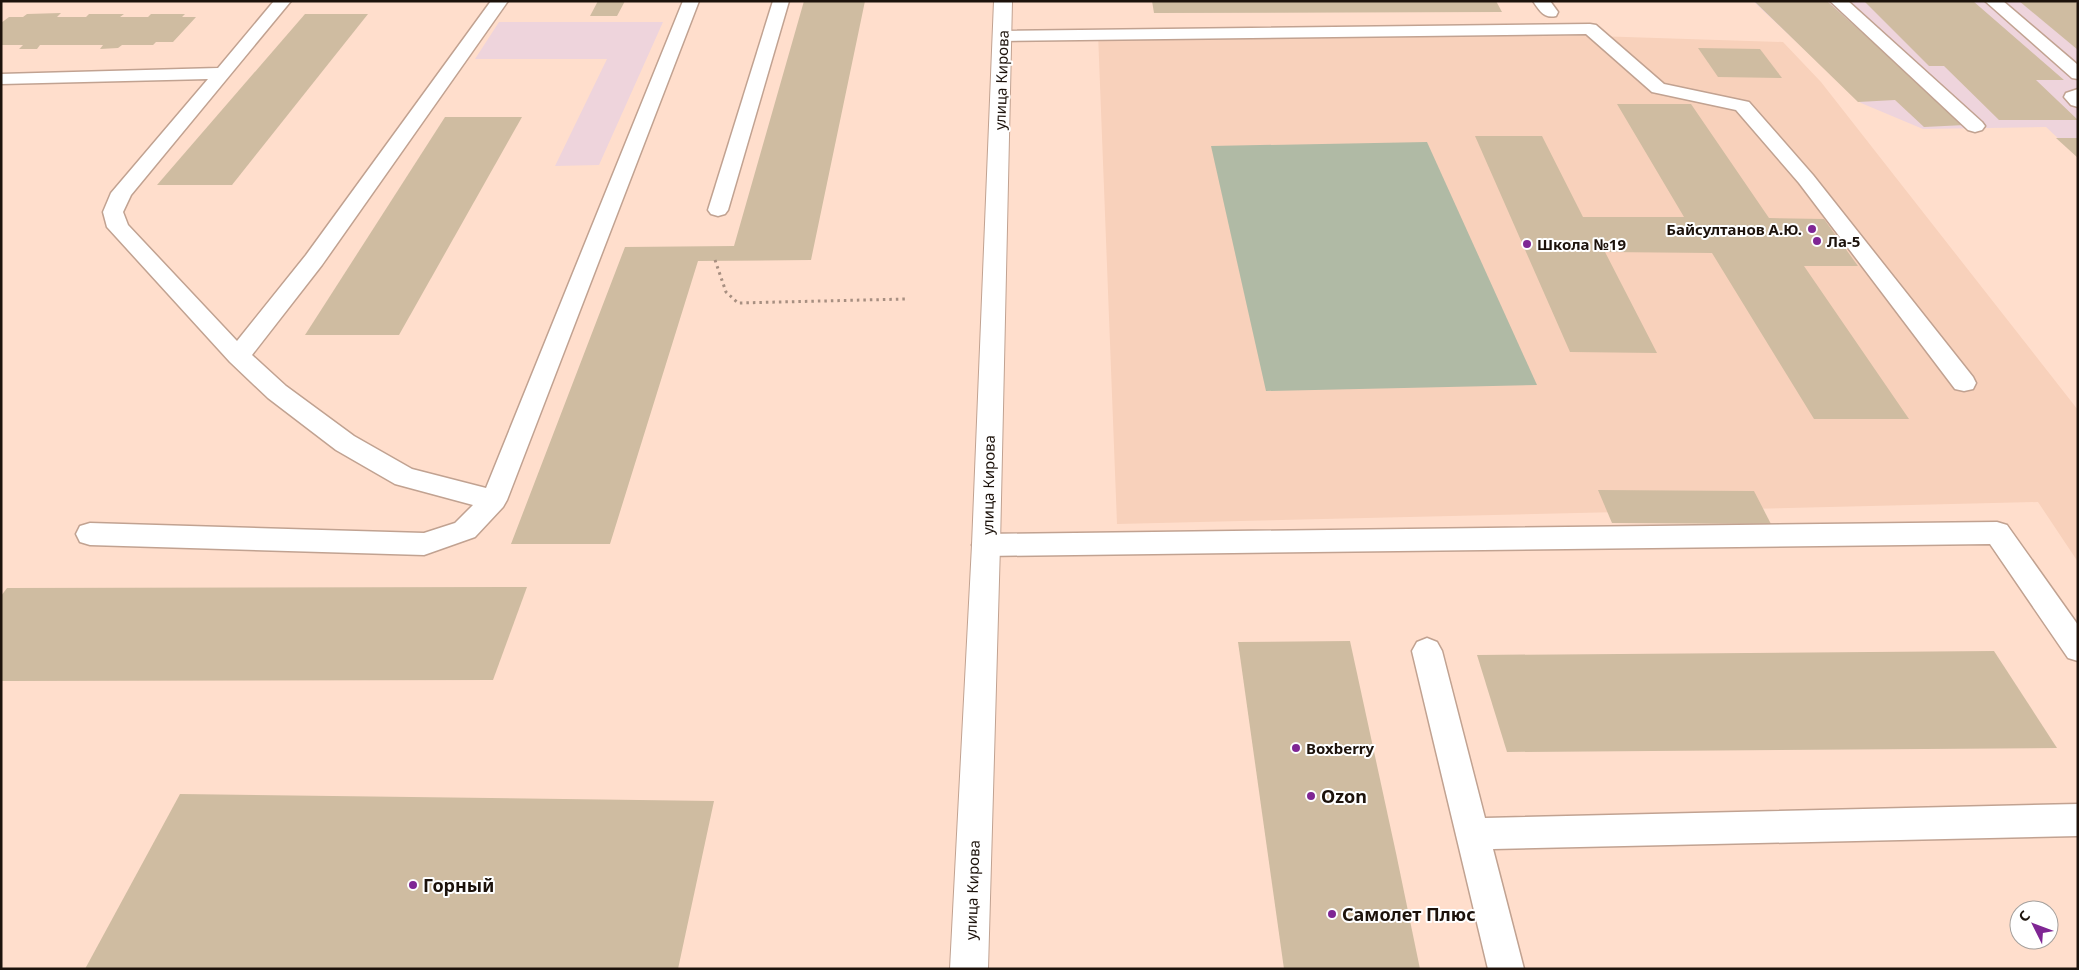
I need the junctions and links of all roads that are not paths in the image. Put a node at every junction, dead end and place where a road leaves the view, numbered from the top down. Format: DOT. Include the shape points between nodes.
graph roads {
  1 [pos="283,1"];
  2 [pos="500,1"];
  3 [pos="691,1"];
  4 [pos="781,1"];
  5 [pos="1003,1"];
  6 [pos="1838,1"];
  7 [pos="1993,1"];
  8 [pos="1003,36"];
  9 [pos="223,73"];
  10 [pos="2078,74"];
  11 [pos="1,79"];
  12 [pos="2078,94"];
  13 [pos="2078,101"];
  14 [pos="1975,126"];
  15 [pos="718,210"];
  16 [pos="238,356"];
  17 [pos="1964,383"];
  18 [pos="494,500"];
  19 [pos="90,534"];
  20 [pos="986,545"];
  21 [pos="2078,649"];
  22 [pos="1427,651"];
  23 [pos="2078,820"];
  24 [pos="1472,834"];
  25 [pos="969,969"];
  26 [pos="1506,969"];
  1 -- 9 [label="lane"];
  2 -- 16 [label="lane" via="314,260"];
  3 -- 18 [label="lane"];
  4 -- 15 [label="lane"];
  5 -- 8 [label="main road, улица Кирова"];
  6 -- 14 [label="lane"];
  7 -- 10 [label="lane"];
  8 -- 17 [label="lane" via="1590,29 1658,88 1742,106 1806,179"];
  8 -- 20 [label="main road, улица Кирова"];
  9 -- 11 [label="lane"];
  9 -- 16 [label="lane" via="121,193 112,212 118,227"];
  12 -- 13 [label="lane" via="2073,97"];
  16 -- 18 [label="lane" via="277,392 345,443 404,478"];
  18 -- 19 [label="lane" via="465,530 424,544"];
  20 -- 21 [label="lane" via="1998,533"];
  20 -- 25 [label="main road, улица Кирова"];
  22 -- 24 [label="lane"];
  23 -- 24 [label="lane"];
  24 -- 26 [label="lane"];
}
